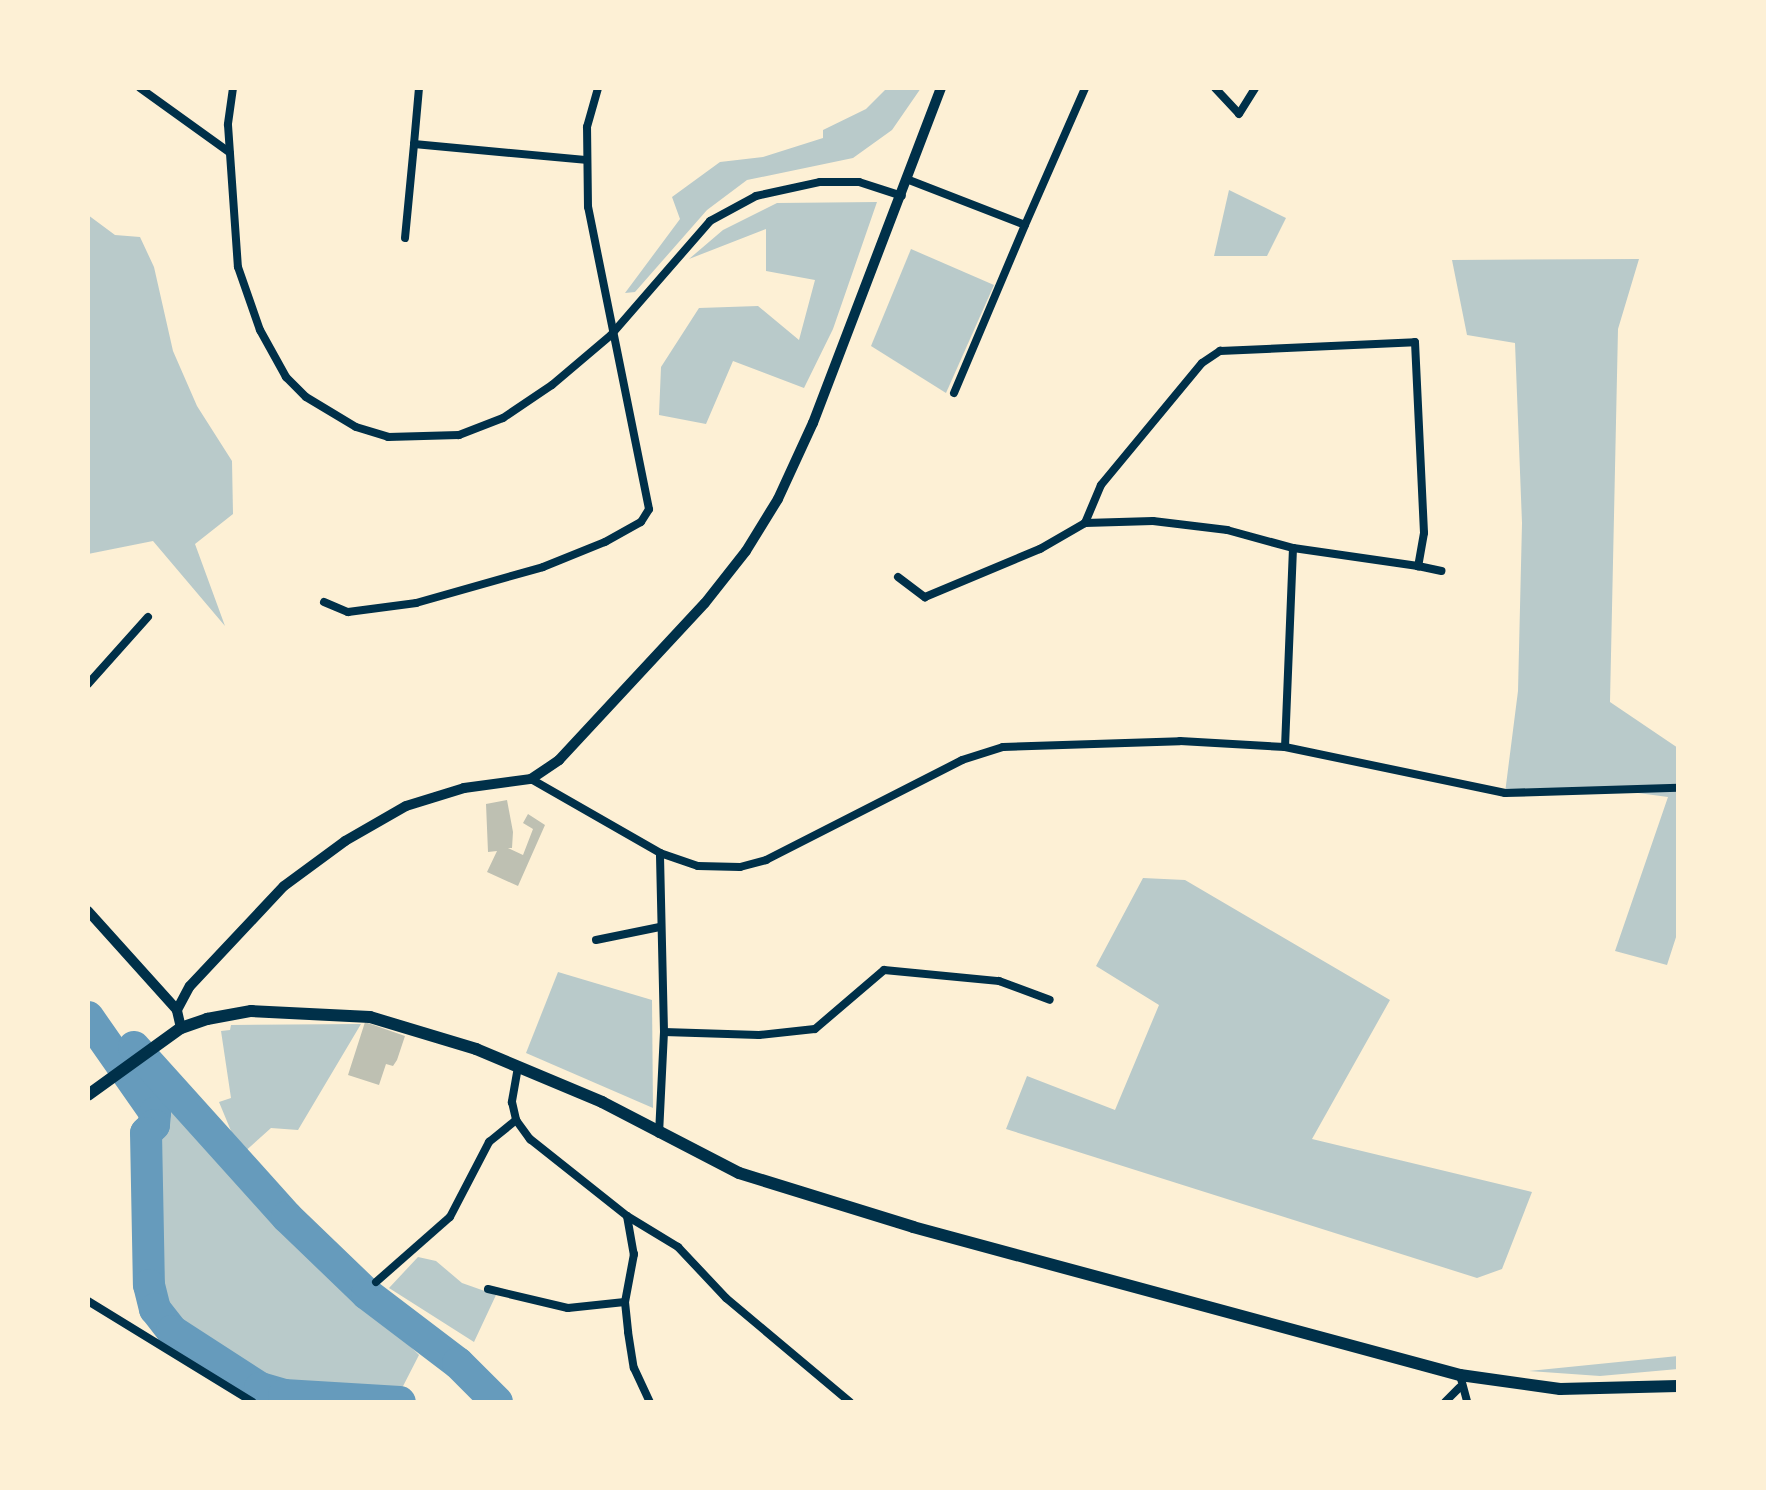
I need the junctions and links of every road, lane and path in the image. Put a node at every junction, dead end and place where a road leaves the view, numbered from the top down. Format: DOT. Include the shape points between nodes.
graph roads {
  1 [pos="140,88"];
  2 [pos="233,88"];
  3 [pos="419,88"];
  4 [pos="598,88"];
  5 [pos="941,88"];
  6 [pos="1085,88"];
  7 [pos="1215,88"];
  8 [pos="1255,88"];
  9 [pos="414,144"];
  10 [pos="229,152"];
  11 [pos="585,160"];
  12 [pos="909,180"];
  13 [pos="902,196"];
  14 [pos="1025,225"];
  15 [pos="405,238"];
  16 [pos="611,335"];
  17 [pos="954,393"];
  18 [pos="1085,523"];
  19 [pos="1293,548"];
  20 [pos="1418,566"];
  21 [pos="1441,571"];
  22 [pos="898,577"];
  23 [pos="324,602"];
  24 [pos="148,617"];
  25 [pos="88,684"];
  26 [pos="1285,747"];
  27 [pos="531,779"];
  28 [pos="1678,788"];
  29 [pos="660,853"];
  30 [pos="88,911"];
  31 [pos="660,927"];
  32 [pos="596,940"];
  33 [pos="1050,1000"];
  34 [pos="177,1010"];
  35 [pos="181,1028"];
  36 [pos="664,1032"];
  37 [pos="518,1067"];
  38 [pos="88,1095"];
  39 [pos="516,1120"];
  40 [pos="659,1134"];
  41 [pos="627,1216"];
  42 [pos="376,1282"];
  43 [pos="488,1289"];
  44 [pos="88,1301"];
  45 [pos="625,1302"];
  46 [pos="1459,1382"];
  47 [pos="1678,1386"];
  48 [pos="253,1402"];
  49 [pos="650,1402"];
  50 [pos="850,1402"];
  51 [pos="1445,1402"];
  52 [pos="1467,1402"];
  1 -- 10 [label="street"];
  2 -- 10 [label="street"];
  3 -- 9 [label="street"];
  4 -- 11 [label="street"];
  5 -- 12 [label="street"];
  6 -- 14 [label="street"];
  7 -- 8 [label="street" via="1239,114"];
  9 -- 11 [label="street"];
  9 -- 15 [label="street"];
  10 -- 16 [label="street" via="238,267 260,330 286,377 326,411 356,427 388,437 459,435 503,418"];
  11 -- 16 [label="street"];
  12 -- 13 [label="street"];
  12 -- 14 [label="street"];
  13 -- 16 [label="street" via="859,182 820,182 756,196 710,221"];
  13 -- 27 [label="street" via="813,423 746,551 705,603 559,760"];
  14 -- 17 [label="street"];
  16 -- 23 [label="street" via="647,490 649,509 641,522 543,567 416,603 348,612"];
  18 -- 19 [label="street" via="1153,521 1227,530"];
  18 -- 20 [label="street" via="1101,485 1202,363 1220,351 1415,342 1424,533"];
  18 -- 22 [label="street" via="1040,549 925,597"];
  19 -- 20 [label="street"];
  19 -- 26 [label="street"];
  20 -- 21 [label="street"];
  24 -- 25 [label="street"];
  26 -- 28 [label="street" via="1505,793"];
  26 -- 29 [label="street" via="1180,741 1003,747 962,760 766,860 740,867 698,866"];
  27 -- 29 [label="street"];
  27 -- 34 [label="street" via="464,788 406,806 345,841 256,912 190,986"];
  29 -- 31 [label="street"];
  30 -- 34 [label="street"];
  31 -- 32 [label="street"];
  31 -- 36 [label="street"];
  33 -- 36 [label="street" via="999,981 884,970 815,1029 759,1035"];
  34 -- 35 [label="street"];
  35 -- 37 [label="main road" via="251,1011 344,1013 415,1029"];
  35 -- 38 [label="main road"];
  36 -- 40 [label="street"];
  37 -- 39 [label="street" via="512,1102"];
  37 -- 40 [label="main road" via="602,1102"];
  39 -- 41 [label="street" via="530,1139"];
  39 -- 42 [label="street" via="489,1142 450,1217"];
  40 -- 46 [label="main road" via="712,1162 810,1197"];
  41 -- 45 [label="street" via="634,1254"];
  41 -- 50 [label="street" via="678,1247 726,1298"];
  43 -- 45 [label="street" via="568,1308"];
  44 -- 48 [label="street"];
  45 -- 49 [label="street" via="634,1368"];
  46 -- 47 [label="main road" via="1560,1389"];
  46 -- 51 [label="street"];
  46 -- 52 [label="street"];
}
